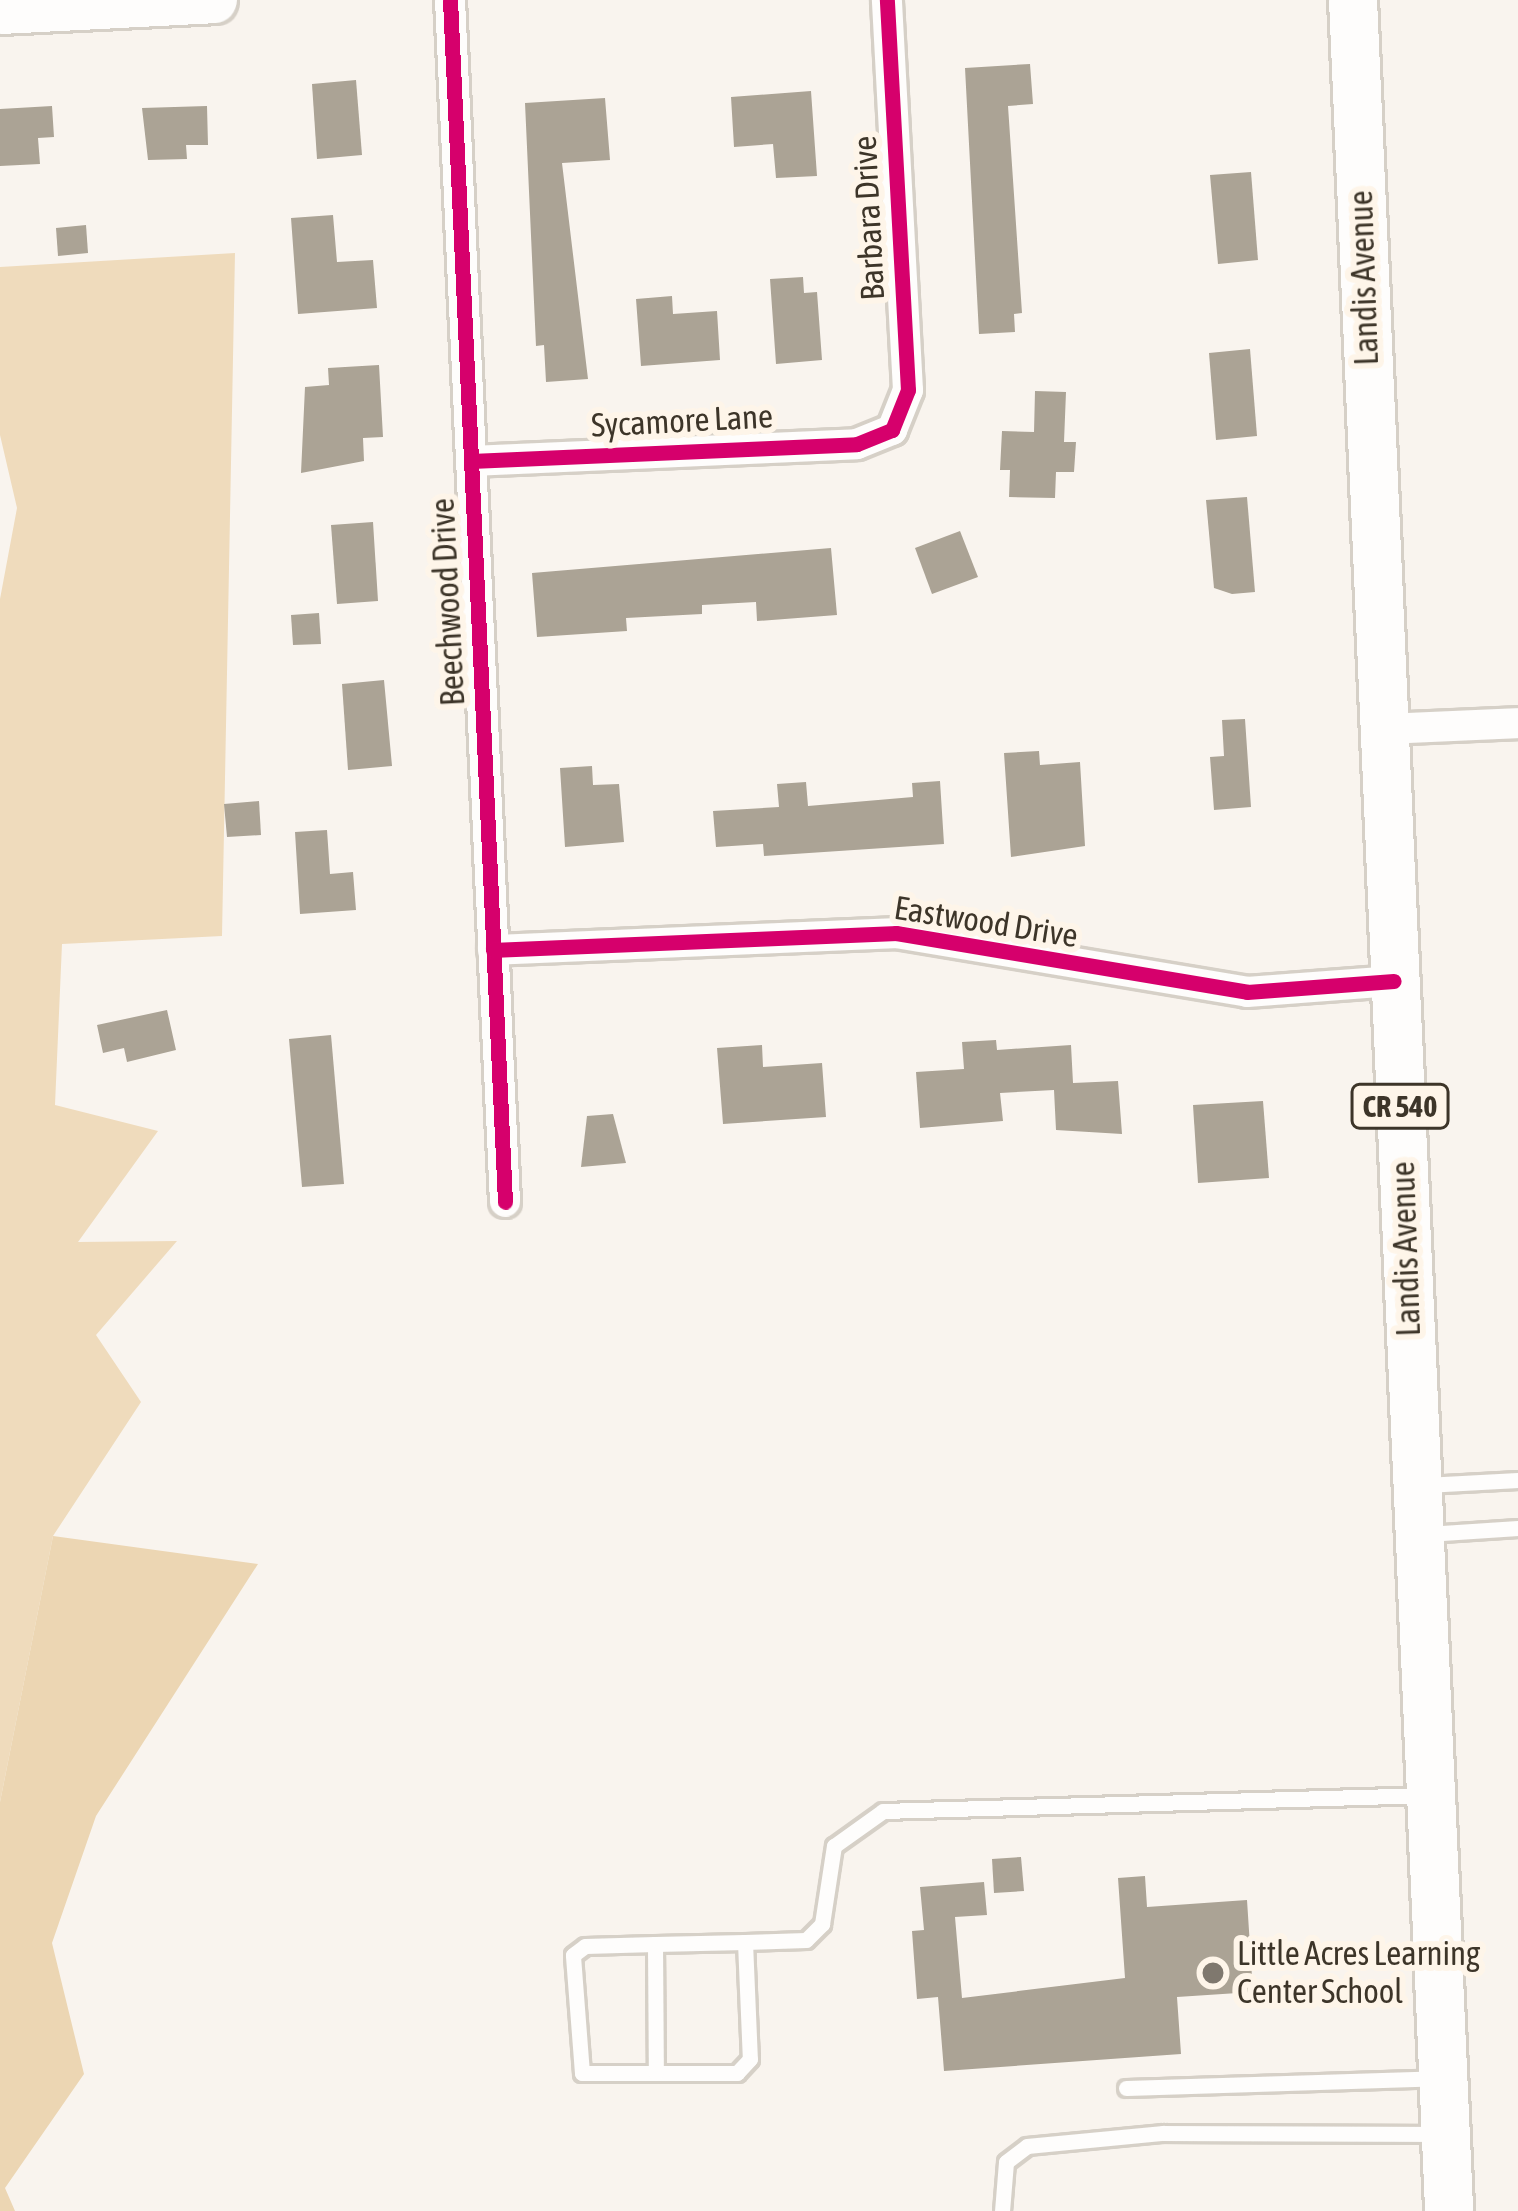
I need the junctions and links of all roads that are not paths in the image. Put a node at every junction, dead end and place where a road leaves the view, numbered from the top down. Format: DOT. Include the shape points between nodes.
graph roads {
  1 [pos="214,0"];
  2 [pos="450,0"];
  3 [pos="887,0"];
  4 [pos="1353,0"];
  5 [pos="0,11"];
  6 [pos="892,430"];
  7 [pos="471,461"];
  8 [pos="1518,723"];
  9 [pos="1383,728"];
  10 [pos="493,950"];
  11 [pos="1394,981"];
  12 [pos="505,1202"];
  13 [pos="1518,1480"];
  14 [pos="1416,1486"];
  15 [pos="1518,1528"];
  16 [pos="1418,1535"];
  17 [pos="1430,1795"];
  18 [pos="745,1942"];
  19 [pos="655,1944"];
  20 [pos="656,2073"];
  21 [pos="1442,2078"];
  22 [pos="1126,2088"];
  23 [pos="1445,2134"];
  24 [pos="1002,2211"];
  25 [pos="1448,2211"];
  1 -- 5 [label="main road"];
  2 -- 7 [label="street, Beechwood Drive"];
  3 -- 6 [label="street, Barbara Drive" via="908,390"];
  4 -- 9 [label="main road, Landis Avenue / CR 540"];
  6 -- 7 [label="street, Sycamore Lane" via="857,444"];
  7 -- 10 [label="street, Beechwood Drive"];
  8 -- 9 [label="street"];
  9 -- 11 [label="main road, Landis Avenue / CR 540"];
  10 -- 11 [label="street, Eastwood Drive" via="896,933 1247,992"];
  10 -- 12 [label="street, Beechwood Drive"];
  11 -- 14 [label="main road, Landis Avenue / CR 540"];
  13 -- 14 [label="lane"];
  14 -- 16 [label="main road, Landis Avenue / CR 540"];
  15 -- 16 [label="lane"];
  16 -- 17 [label="main road, Landis Avenue / CR 540"];
  17 -- 18 [label="lane" via="883,1811 834,1846 822,1924 806,1940"];
  17 -- 21 [label="main road, Landis Avenue / CR 540"];
  18 -- 19 [label="lane"];
  18 -- 20 [label="lane" via="750,2059 737,2073"];
  19 -- 20 [label="lane"];
  19 -- 20 [label="lane" via="585,1946 573,1955 574,2063 582,2073"];
  21 -- 22 [label="lane"];
  21 -- 23 [label="main road, Landis Avenue / CR 540"];
  23 -- 24 [label="lane" via="1163,2133 1027,2146 1006,2162"];
  23 -- 25 [label="main road, Landis Avenue / CR 540"];
}
